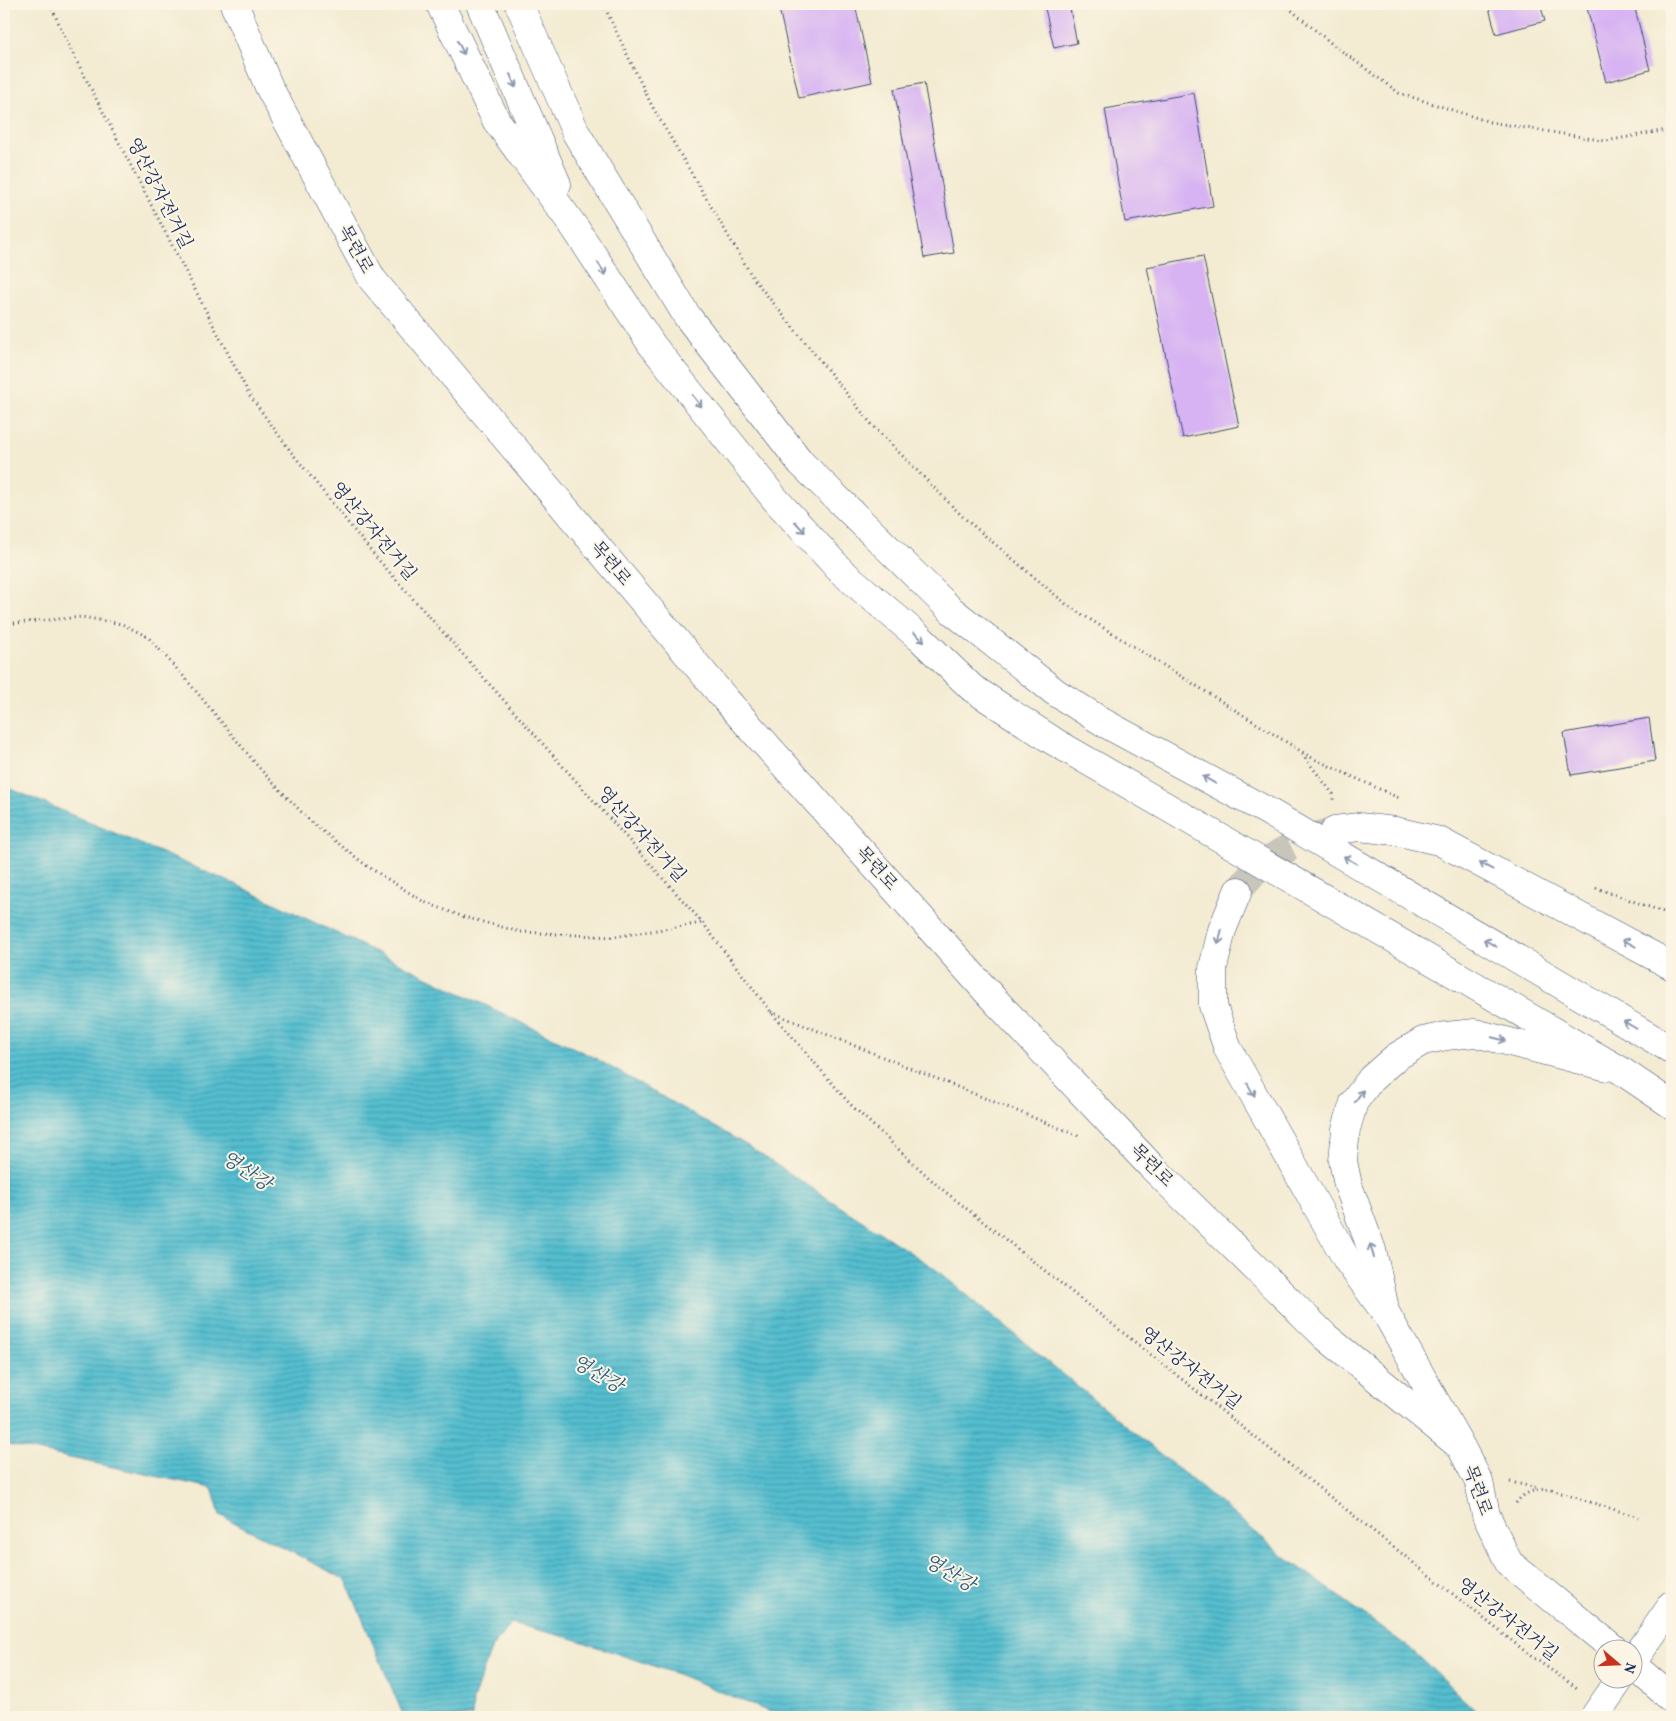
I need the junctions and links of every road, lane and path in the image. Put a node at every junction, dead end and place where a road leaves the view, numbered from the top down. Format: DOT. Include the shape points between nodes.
graph roads {
  1 [pos="50,4"];
  2 [pos="234,4"];
  3 [pos="440,4"];
  4 [pos="480,4"];
  5 [pos="519,4"];
  6 [pos="538,4"];
  7 [pos="603,4"];
  8 [pos="1284,4"];
  9 [pos="1672,129"];
  10 [pos="576,133"];
  11 [pos="575,228"];
  12 [pos="4,624"];
  13 [pos="1300,751"];
  14 [pos="1403,800"];
  15 [pos="1335,830"];
  16 [pos="1588,884"];
  17 [pos="1238,891"];
  18 [pos="1672,915"];
  19 [pos="702,922"];
  20 [pos="1672,966"];
  21 [pos="771,1012"];
  22 [pos="1672,1050"];
  23 [pos="1620,1070"];
  24 [pos="1669,1105"];
  25 [pos="1086,1139"];
  26 [pos="1387,1316"];
  27 [pos="1461,1447"];
  28 [pos="1638,1517"];
  29 [pos="1496,1536"];
  30 [pos="1672,1605"];
  31 [pos="1601,1638"];
  32 [pos="1644,1646"];
  33 [pos="1644,1675"];
  34 [pos="1614,1688"];
  35 [pos="1579,1689"];
  36 [pos="1672,1699"];
  37 [pos="1594,1717"];
  1 -- 19 [label="path, 영산강자전거길" via="250,396 374,555"];
  2 -- 27 [label="main road, 목련로" via="269,87 372,279 726,700 990,995 1150,1165 1326,1336"];
  3 -- 11 [label="main road, one-way" via="496,120"];
  4 -- 11 [label="main road, one-way"];
  5 -- 10 [label="main road"];
  6 -- 10 [label="main road"];
  7 -- 13 [label="path" via="652,106 753,278 873,426 963,517 1067,605"];
  8 -- 9 [label="path" via="1399,93 1490,122 1606,141"];
  22 -- 10 [label="main road, one-way" via="1275,816 1106,724 1055,692 951,610 801,463 687,316"];
  11 -- 23 [label="main road, one-way" via="652,345 775,499 841,571 920,638 972,688 1055,742"];
  12 -- 19 [label="path" via="82,618 122,624 148,638 261,770 311,822 367,866 424,902 464,917 521,932 613,937"];
  13 -- 14 [label="path"];
  13 -- 15 [label="path" via="1333,794"];
  20 -- 15 [label="main road, one-way" via="1439,841 1359,827"];
  16 -- 18 [label="path"];
  17 -- 26 [label="main road, one-way" via="1222,930 1214,968 1212,1006 1228,1049 1285,1153 1347,1260"];
  19 -- 21 [label="path, 영산강자전거길"];
  21 -- 25 [label="path"];
  21 -- 35 [label="path, 영산강자전거길" via="850,1104 938,1186 1531,1656"];
  23 -- 24 [label="main road"];
  26 -- 23 [label="main road, one-way" via="1372,1250 1348,1185 1343,1161 1346,1129 1354,1102 1371,1080 1396,1057 1423,1041 1475,1033"];
  26 -- 27 [label="main road"];
  27 -- 29 [label="main road, 목련로" via="1479,1482 1486,1515"];
  28 -- 29 [label="path" via="1539,1488 1520,1497"];
  29 -- 31 [label="main road, 목련로" via="1509,1563"];
  30 -- 32 [label="main road"];
  33 -- 36 [label="main road"];
  34 -- 37 [label="main road, bridge"];
}
